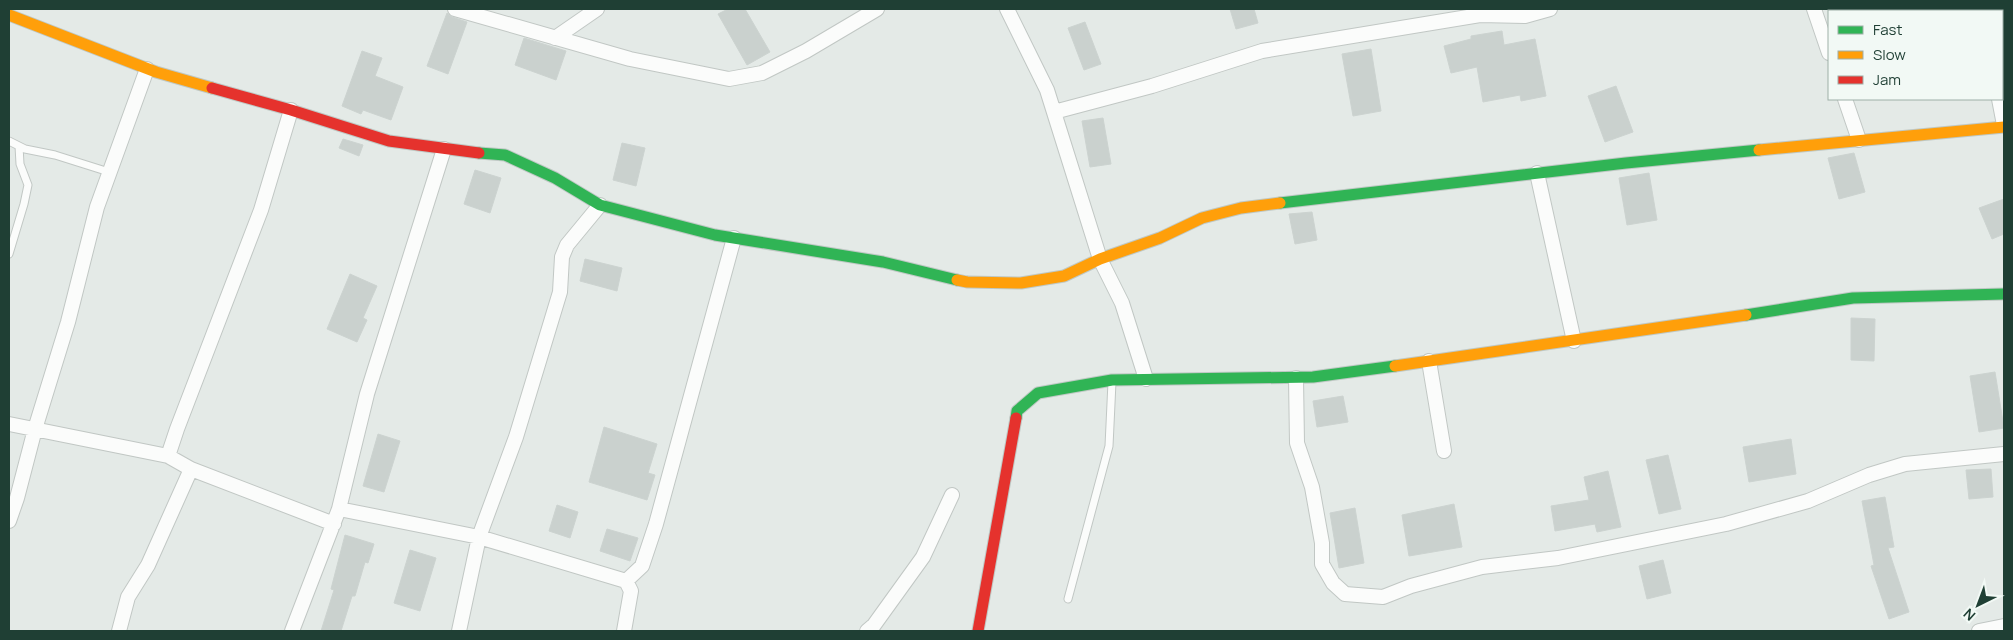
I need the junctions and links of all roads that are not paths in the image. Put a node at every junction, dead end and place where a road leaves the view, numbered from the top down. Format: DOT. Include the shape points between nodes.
graph roads {
  1 [pos="455,9"];
  2 [pos="597,9"];
  3 [pos="877,9"];
  4 [pos="1007,9"];
  5 [pos="1550,9"];
  6 [pos="1814,9"];
  7 [pos="9,14"];
  8 [pos="555,38"];
  9 [pos="1828,50"];
  10 [pos="147,69"];
  11 [pos="1845,100"];
  12 [pos="1998,100"];
  13 [pos="291,110"];
  14 [pos="1054,112"];
  15 [pos="2004,126"];
  16 [pos="1859,140"];
  17 [pos="9,142"];
  18 [pos="19,146"];
  19 [pos="444,149"];
  20 [pos="109,172"];
  21 [pos="1537,173"];
  22 [pos="600,205"];
  23 [pos="734,238"];
  24 [pos="9,254"];
  25 [pos="1100,259"];
  26 [pos="2004,294"];
  27 [pos="1574,341"];
  28 [pos="1429,361"];
  29 [pos="1296,378"];
  30 [pos="1146,379"];
  31 [pos="1112,380"];
  32 [pos="9,424"];
  33 [pos="35,429"];
  34 [pos="1444,451"];
  35 [pos="2004,454"];
  36 [pos="168,456"];
  37 [pos="191,469"];
  38 [pos="952,495"];
  39 [pos="339,510"];
  40 [pos="9,521"];
  41 [pos="334,524"];
  42 [pos="479,537"];
  43 [pos="626,581"];
  44 [pos="1068,599"];
  45 [pos="2004,626"];
  46 [pos="119,631"];
  47 [pos="292,631"];
  48 [pos="458,631"];
  49 [pos="624,631"];
  50 [pos="867,631"];
  51 [pos="978,631"];
  52 [pos="1979,631"];
  1 -- 8 [label="street"];
  2 -- 8 [label="street"];
  3 -- 8 [label="street" via="762,74 729,79 630,59"];
  4 -- 14 [label="street" via="1047,90"];
  5 -- 14 [label="street" via="1525,16 1480,15 1262,51 1152,86"];
  6 -- 9 [label="street"];
  7 -- 10 [label="street"];
  10 -- 13 [label="street"];
  10 -- 20 [label="street"];
  11 -- 16 [label="street"];
  12 -- 15 [label="street"];
  13 -- 19 [label="street" via="389,141"];
  13 -- 36 [label="street" via="262,210"];
  14 -- 25 [label="street"];
  15 -- 16 [label="street"];
  16 -- 21 [label="street"];
  17 -- 18 [label="lane"];
  18 -- 20 [label="lane"];
  18 -- 24 [label="lane" via="20,164 28,185"];
  19 -- 22 [label="street" via="505,155 555,178"];
  19 -- 39 [label="street" via="367,394"];
  20 -- 33 [label="street" via="96,207 68,322"];
  21 -- 25 [label="street" via="1241,208 1202,218 1160,238"];
  21 -- 27 [label="street"];
  22 -- 23 [label="street"];
  22 -- 42 [label="street" via="562,257 560,292 516,437"];
  23 -- 25 [label="street" via="883,262 966,282 1021,283 1064,276"];
  23 -- 43 [label="street" via="656,524 642,566"];
  25 -- 30 [label="street" via="1122,303"];
  26 -- 27 [label="street" via="1853,298"];
  27 -- 28 [label="street"];
  28 -- 29 [label="street"];
  28 -- 34 [label="street"];
  29 -- 30 [label="street"];
  29 -- 35 [label="street" via="1297,443 1312,486 1322,543 1322,564 1345,594 1383,597 1482,567 1558,558 1726,524 1808,501 1869,475 1905,464"];
  30 -- 31 [label="street"];
  31 -- 44 [label="lane" via="1109,446"];
  31 -- 51 [label="street" via="1038,393 1017,411"];
  32 -- 33 [label="street"];
  33 -- 36 [label="street"];
  33 -- 40 [label="street"];
  36 -- 37 [label="street"];
  37 -- 41 [label="street"];
  37 -- 46 [label="street" via="148,565 128,597"];
  38 -- 50 [label="street" via="923,557"];
  39 -- 41 [label="street"];
  39 -- 42 [label="street"];
  41 -- 47 [label="street"];
  42 -- 43 [label="street"];
  42 -- 48 [label="street"];
  43 -- 49 [label="street" via="631,591"];
  45 -- 52 [label="street"];
}
